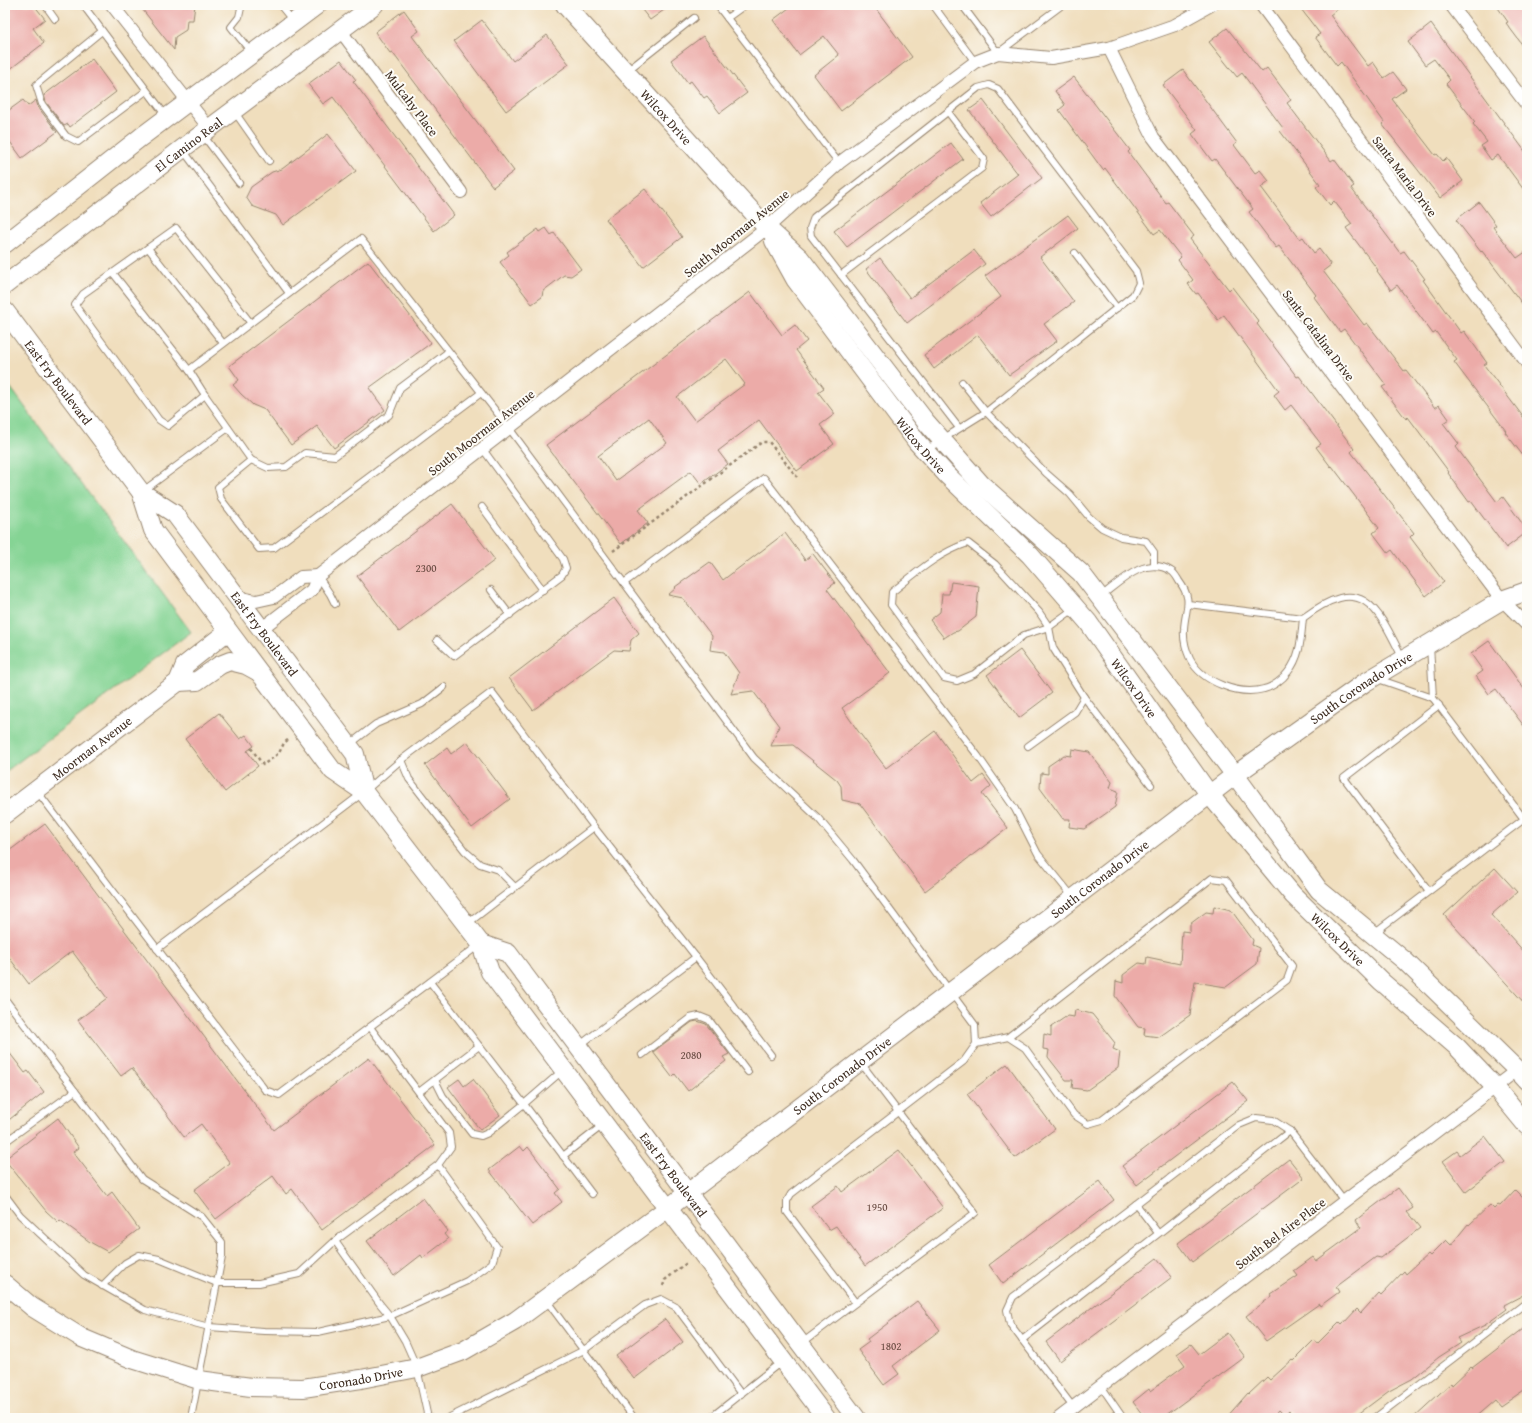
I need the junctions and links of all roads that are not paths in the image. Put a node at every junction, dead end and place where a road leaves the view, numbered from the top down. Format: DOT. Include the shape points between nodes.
graph roads {
  1 [pos="45,5"];
  2 [pos="83,5"];
  3 [pos="112,5"];
  4 [pos="239,5"];
  5 [pos="280,5"];
  6 [pos="317,5"];
  7 [pos="374,5"];
  8 [pos="565,5"];
  9 [pos="718,5"];
  10 [pos="745,5"];
  11 [pos="933,5"];
  12 [pos="962,5"];
  13 [pos="1062,5"];
  14 [pos="1211,5"];
  15 [pos="1261,5"];
  16 [pos="1451,5"];
  17 [pos="694,18"];
  18 [pos="727,18"];
  19 [pos="55,19"];
  20 [pos="294,22"];
  21 [pos="340,30"];
  22 [pos="102,31"];
  23 [pos="1109,48"];
  24 [pos="998,53"];
  25 [pos="252,54"];
  26 [pos="975,62"];
  27 [pos="626,72"];
  28 [pos="146,91"];
  29 [pos="188,101"];
  30 [pos="1527,105"];
  31 [pos="233,110"];
  32 [pos="948,112"];
  33 [pos="166,118"];
  34 [pos="206,130"];
  35 [pos="182,149"];
  36 [pos="269,161"];
  37 [pos="839,163"];
  38 [pos="239,184"];
  39 [pos="461,192"];
  40 [pos="767,228"];
  41 [pos="5,244"];
  42 [pos="148,248"];
  43 [pos="1075,253"];
  44 [pos="113,273"];
  45 [pos="841,275"];
  46 [pos="5,285"];
  47 [pos="289,293"];
  48 [pos="1117,308"];
  49 [pos="5,310"];
  50 [pos="250,322"];
  51 [pos="223,343"];
  52 [pos="448,352"];
  53 [pos="1527,363"];
  54 [pos="189,370"];
  55 [pos="962,382"];
  56 [pos="481,393"];
  57 [pos="205,395"];
  58 [pos="986,412"];
  59 [pos="228,428"];
  60 [pos="509,428"];
  61 [pos="959,428"];
  62 [pos="941,440"];
  63 [pos="482,448"];
  64 [pos="926,451"];
  65 [pos="251,460"];
  66 [pos="141,492"];
  67 [pos="482,507"];
  68 [pos="1154,566"];
  69 [pos="318,576"];
  70 [pos="624,582"];
  71 [pos="491,590"];
  72 [pos="543,590"];
  73 [pos="1527,591"];
  74 [pos="236,597"];
  75 [pos="1099,598"];
  76 [pos="1502,600"];
  77 [pos="335,604"];
  78 [pos="1188,604"];
  79 [pos="1075,607"];
  80 [pos="510,615"];
  81 [pos="1302,618"];
  82 [pos="1527,625"];
  83 [pos="1049,627"];
  84 [pos="261,628"];
  85 [pos="228,631"];
  86 [pos="437,640"];
  87 [pos="1430,643"];
  88 [pos="1403,660"];
  89 [pos="258,671"];
  90 [pos="1374,677"];
  91 [pos="178,682"];
  92 [pos="444,687"];
  93 [pos="1084,697"];
  94 [pos="1434,698"];
  95 [pos="1439,705"];
  96 [pos="348,745"];
  97 [pos="1028,746"];
  98 [pos="401,760"];
  99 [pos="1235,775"];
  100 [pos="1151,785"];
  101 [pos="36,790"];
  102 [pos="364,792"];
  103 [pos="1209,794"];
  104 [pos="5,814"];
  105 [pos="594,827"];
  106 [pos="515,887"];
  107 [pos="1429,891"];
  108 [pos="1073,898"];
  109 [pos="466,925"];
  110 [pos="1373,934"];
  111 [pos="481,944"];
  112 [pos="157,949"];
  113 [pos="696,957"];
  114 [pos="430,982"];
  115 [pos="950,992"];
  116 [pos="5,999"];
  117 [pos="370,1027"];
  118 [pos="1008,1037"];
  119 [pos="976,1044"];
  120 [pos="479,1046"];
  121 [pos="578,1046"];
  122 [pos="642,1055"];
  123 [pos="771,1055"];
  124 [pos="860,1061"];
  125 [pos="563,1070"];
  126 [pos="748,1072"];
  127 [pos="1522,1073"];
  128 [pos="434,1080"];
  129 [pos="1495,1087"];
  130 [pos="75,1091"];
  131 [pos="419,1092"];
  132 [pos="524,1104"];
  133 [pos="898,1111"];
  134 [pos="604,1124"];
  135 [pos="1527,1126"];
  136 [pos="1290,1131"];
  137 [pos="5,1142"];
  138 [pos="563,1156"];
  139 [pos="438,1164"];
  140 [pos="688,1193"];
  141 [pos="592,1194"];
  142 [pos="5,1195"];
  143 [pos="1344,1201"];
  144 [pos="1136,1204"];
  145 [pos="668,1208"];
  146 [pos="1158,1233"];
  147 [pos="335,1241"];
  148 [pos="217,1283"];
  149 [pos="5,1284"];
  150 [pos="102,1286"];
  151 [pos="545,1298"];
  152 [pos="855,1302"];
  153 [pos="1526,1305"];
  154 [pos="390,1316"];
  155 [pos="209,1327"];
  156 [pos="1022,1340"];
  157 [pos="801,1344"];
  158 [pos="584,1350"];
  159 [pos="782,1361"];
  160 [pos="417,1368"];
  161 [pos="199,1380"];
  162 [pos="1101,1386"];
  163 [pos="740,1394"];
  164 [pos="1073,1408"];
  165 [pos="191,1418"];
  166 [pos="428,1418"];
  167 [pos="448,1418"];
  168 [pos="634,1418"];
  169 [pos="710,1418"];
  170 [pos="826,1418"];
  171 [pos="856,1418"];
  172 [pos="1059,1418"];
  173 [pos="1123,1418"];
  174 [pos="1374,1418"];
  1 -- 19 [label="lane"];
  2 -- 22 [label="lane"];
  3 -- 29 [label="street"];
  4 -- 25 [label="lane" via="239,17 231,27"];
  5 -- 20 [label="lane"];
  6 -- 20 [label="street"];
  7 -- 21 [label="street, El Camino Real"];
  8 -- 27 [label="street, Wilcox Drive"];
  9 -- 18 [label="lane"];
  10 -- 18 [label="lane"];
  11 -- 26 [label="lane"];
  12 -- 24 [label="lane"];
  13 -- 24 [label="lane"];
  14 -- 23 [label="street, South Moorman Avenue" via="1175,25"];
  15 -- 53 [label="street, Santa Maria Drive"];
  16 -- 30 [label="street"];
  17 -- 27 [label="lane"];
  18 -- 37 [label="lane"];
  20 -- 25 [label="street"];
  21 -- 31 [label="street, El Camino Real"];
  21 -- 39 [label="street, Mulcahy Place"];
  22 -- 28 [label="lane"];
  22 -- 28 [label="lane" via="36,85 42,104 66,136 78,142"];
  23 -- 24 [label="street, South Moorman Avenue" via="1050,58"];
  23 -- 76 [label="street, Santa Catalina Drive" via="1153,137"];
  24 -- 26 [label="street, South Moorman Avenue"];
  25 -- 29 [label="street"];
  26 -- 37 [label="street, South Moorman Avenue"];
  27 -- 40 [label="street, Wilcox Drive"];
  28 -- 33 [label="lane"];
  29 -- 33 [label="street"];
  29 -- 34 [label="street"];
  31 -- 34 [label="street, El Camino Real"];
  31 -- 36 [label="lane"];
  32 -- 45 [label="lane" via="814,217 810,228 811,236"];
  32 -- 45 [label="lane" via="984,159 982,168"];
  32 -- 48 [label="lane" via="978,88 989,85 998,89 1136,271 1139,283 1133,295"];
  33 -- 41 [label="street"];
  34 -- 35 [label="street, El Camino Real"];
  34 -- 38 [label="lane"];
  35 -- 46 [label="street, El Camino Real"];
  35 -- 47 [label="lane"];
  37 -- 40 [label="street, South Moorman Avenue"];
  40 -- 60 [label="street, South Moorman Avenue"];
  40 -- 62 [label="street, Wilcox Drive" via="800,258"];
  40 -- 64 [label="street, Wilcox Drive" via="795,279"];
  42 -- 44 [label="lane"];
  42 -- 50 [label="lane" via="176,228"];
  42 -- 51 [label="lane"];
  43 -- 48 [label="lane"];
  44 -- 54 [label="lane"];
  44 -- 57 [label="lane" via="83,294 74,305 159,420 168,426"];
  45 -- 61 [label="lane"];
  47 -- 50 [label="lane"];
  47 -- 52 [label="lane" via="361,239"];
  48 -- 58 [label="lane"];
  49 -- 66 [label="street, East Fry Boulevard"];
  50 -- 51 [label="lane"];
  51 -- 54 [label="lane"];
  52 -- 56 [label="lane"];
  52 -- 65 [label="lane" via="400,388 389,415 335,456 304,453 286,467 268,468"];
  54 -- 57 [label="lane"];
  55 -- 58 [label="lane"];
  56 -- 60 [label="lane"];
  56 -- 65 [label="lane" via="274,548 259,549 221,499 218,487"];
  57 -- 59 [label="lane"];
  58 -- 61 [label="lane"];
  58 -- 68 [label="lane" via="1102,528 1121,537 1146,541 1154,552"];
  59 -- 65 [label="lane"];
  59 -- 66 [label="lane"];
  60 -- 63 [label="street, South Moorman Avenue"];
  60 -- 70 [label="lane"];
  61 -- 62 [label="lane"];
  62 -- 64 [label="lane"];
  62 -- 75 [label="street, Wilcox Drive" via="981,484 1081,574"];
  63 -- 69 [label="street, South Moorman Avenue"];
  63 -- 72 [label="lane" via="563,559 566,568 562,575"];
  64 -- 79 [label="street, Wilcox Drive" via="1030,556"];
  66 -- 74 [label="street, East Fry Boulevard" via="175,514"];
  66 -- 85 [label="street, East Fry Boulevard" via="153,530"];
  67 -- 72 [label="lane"];
  68 -- 75 [label="lane" via="1134,571"];
  68 -- 78 [label="lane" via="1173,572 1187,594"];
  69 -- 74 [label="street, South Moorman Avenue" via="302,577 274,597 256,601"];
  69 -- 77 [label="lane"];
  69 -- 84 [label="street, South Moorman Avenue" via="312,590"];
  70 -- 108 [label="lane" via="764,478 978,756 1015,809 1038,854"];
  70 -- 115 [label="lane" via="754,758 818,818 853,860"];
  71 -- 80 [label="lane"];
  72 -- 80 [label="lane"];
  73 -- 76 [label="street, South Coronado Drive"];
  74 -- 84 [label="street, East Fry Boulevard"];
  75 -- 99 [label="street, Wilcox Drive"];
  76 -- 82 [label="street, Santa Catalina Drive"];
  76 -- 87 [label="street, South Coronado Drive"];
  78 -- 81 [label="lane"];
  78 -- 81 [label="lane" via="1184,630 1185,646 1191,660 1204,675 1234,690 1265,689 1285,676 1292,668 1301,647"];
  79 -- 83 [label="lane"];
  79 -- 103 [label="street, Wilcox Drive"];
  80 -- 86 [label="lane" via="454,656"];
  81 -- 88 [label="lane" via="1337,597 1358,597 1376,611 1387,625"];
  83 -- 83 [label="lane" via="1039,612 995,564 968,543 940,554 892,592 891,604 944,678 957,681 974,674 1024,635"];
  83 -- 93 [label="lane" via="1053,648"];
  84 -- 96 [label="street, East Fry Boulevard"];
  85 -- 89 [label="street, East Fry Boulevard"];
  85 -- 91 [label="street, Moorman Avenue" via="186,665"];
  87 -- 88 [label="street, South Coronado Drive"];
  87 -- 94 [label="lane"];
  88 -- 90 [label="street, South Coronado Drive"];
  89 -- 91 [label="street" via="230,661 197,681"];
  89 -- 102 [label="street, East Fry Boulevard" via="333,771"];
  90 -- 94 [label="lane"];
  90 -- 99 [label="street, South Coronado Drive"];
  91 -- 101 [label="street, Moorman Avenue"];
  92 -- 96 [label="lane" via="422,704 376,724"];
  93 -- 97 [label="lane" via="1075,712"];
  93 -- 100 [label="lane"];
  94 -- 95 [label="lane"];
  95 -- 107 [label="lane" via="1344,778"];
  95 -- 107 [label="lane" via="1524,819"];
  96 -- 102 [label="street, East Fry Boulevard" via="355,754"];
  98 -- 102 [label="lane"];
  98 -- 105 [label="lane" via="492,692"];
  98 -- 106 [label="lane" via="409,780 465,851 480,864 498,870"];
  99 -- 103 [label="street, South Coronado Drive"];
  99 -- 110 [label="street, Wilcox Drive" via="1319,890"];
  101 -- 104 [label="street, Moorman Avenue"];
  101 -- 112 [label="lane"];
  102 -- 109 [label="street, East Fry Boulevard"];
  102 -- 112 [label="lane"];
  103 -- 108 [label="street, South Coronado Drive"];
  103 -- 129 [label="street, Wilcox Drive" via="1292,895 1382,982 1457,1047"];
  105 -- 106 [label="lane"];
  105 -- 113 [label="lane"];
  106 -- 109 [label="lane"];
  107 -- 110 [label="lane"];
  108 -- 115 [label="street, South Coronado Drive"];
  109 -- 111 [label="street, East Fry Boulevard"];
  110 -- 127 [label="street, Wilcox Drive" via="1405,961"];
  111 -- 114 [label="lane"];
  111 -- 121 [label="street, East Fry Boulevard" via="508,953"];
  111 -- 125 [label="street, East Fry Boulevard" via="490,972"];
  112 -- 117 [label="lane" via="265,1090 279,1095"];
  113 -- 121 [label="lane"];
  113 -- 123 [label="lane"];
  114 -- 117 [label="lane"];
  114 -- 120 [label="lane"];
  115 -- 119 [label="lane" via="975,1024"];
  115 -- 124 [label="street, South Coronado Drive"];
  116 -- 130 [label="lane"];
  117 -- 131 [label="lane"];
  118 -- 118 [label="lane" via="1025,1048 1074,1115 1088,1124 1102,1120 1287,980 1292,966 1226,880 1212,878"];
  118 -- 119 [label="lane"];
  119 -- 133 [label="lane" via="964,1061"];
  120 -- 128 [label="lane"];
  120 -- 132 [label="lane"];
  121 -- 140 [label="street, East Fry Boulevard"];
  122 -- 126 [label="lane" via="690,1018 699,1016 709,1020"];
  124 -- 133 [label="lane"];
  124 -- 140 [label="street, South Coronado Drive"];
  125 -- 132 [label="lane"];
  125 -- 134 [label="street, East Fry Boulevard"];
  127 -- 129 [label="street, South Bel Aire Place"];
  128 -- 131 [label="lane"];
  128 -- 132 [label="lane" via="472,1134 481,1136 488,1133"];
  129 -- 135 [label="street, Wilcox Drive"];
  129 -- 143 [label="street, South Bel Aire Place"];
  130 -- 137 [label="lane"];
  130 -- 148 [label="lane" via="142,1179 202,1217 222,1242"];
  131 -- 139 [label="lane" via="449,1133 452,1147"];
  132 -- 138 [label="lane"];
  133 -- 152 [label="lane" via="791,1194 787,1201 787,1212"];
  133 -- 152 [label="lane" via="975,1213"];
  134 -- 138 [label="lane"];
  134 -- 145 [label="street, East Fry Boulevard"];
  136 -- 143 [label="lane"];
  136 -- 144 [label="lane" via="1273,1120 1256,1118 1239,1125"];
  136 -- 146 [label="lane"];
  138 -- 141 [label="lane"];
  139 -- 147 [label="lane"];
  139 -- 154 [label="lane" via="497,1247 492,1262 467,1281"];
  140 -- 145 [label="street, Coronado Drive"];
  140 -- 157 [label="street, East Fry Boulevard"];
  142 -- 150 [label="lane" via="20,1215 84,1275"];
  143 -- 162 [label="street, South Bel Aire Place"];
  144 -- 146 [label="lane"];
  144 -- 156 [label="lane" via="1013,1297 1007,1310 1010,1324"];
  145 -- 151 [label="street, Coronado Drive"];
  145 -- 159 [label="street, East Fry Boulevard"];
  146 -- 156 [label="lane"];
  147 -- 148 [label="lane" via="298,1274 259,1283"];
  147 -- 154 [label="lane"];
  148 -- 150 [label="lane" via="159,1259 138,1255 125,1263"];
  148 -- 155 [label="lane"];
  149 -- 161 [label="street, Coronado Drive" via="32,1307 82,1338 132,1359"];
  150 -- 155 [label="lane" via="145,1310"];
  151 -- 158 [label="lane"];
  151 -- 160 [label="street, Coronado Drive" via="515,1321 463,1351"];
  152 -- 157 [label="lane"];
  153 -- 174 [label="lane"];
  154 -- 155 [label="lane" via="318,1332"];
  154 -- 160 [label="lane"];
  155 -- 161 [label="lane"];
  156 -- 164 [label="lane"];
  157 -- 171 [label="street, East Fry Boulevard"];
  158 -- 163 [label="lane" via="645,1305 661,1299 676,1307"];
  158 -- 167 [label="lane"];
  158 -- 168 [label="lane"];
  159 -- 163 [label="lane"];
  159 -- 170 [label="street, East Fry Boulevard"];
  160 -- 161 [label="street, Coronado Drive" via="303,1388 251,1387"];
  160 -- 166 [label="lane"];
  161 -- 165 [label="lane"];
  162 -- 164 [label="street, South Bel Aire Place"];
  162 -- 173 [label="lane"];
  163 -- 169 [label="lane"];
  164 -- 172 [label="street, South Bel Aire Place"];
}
